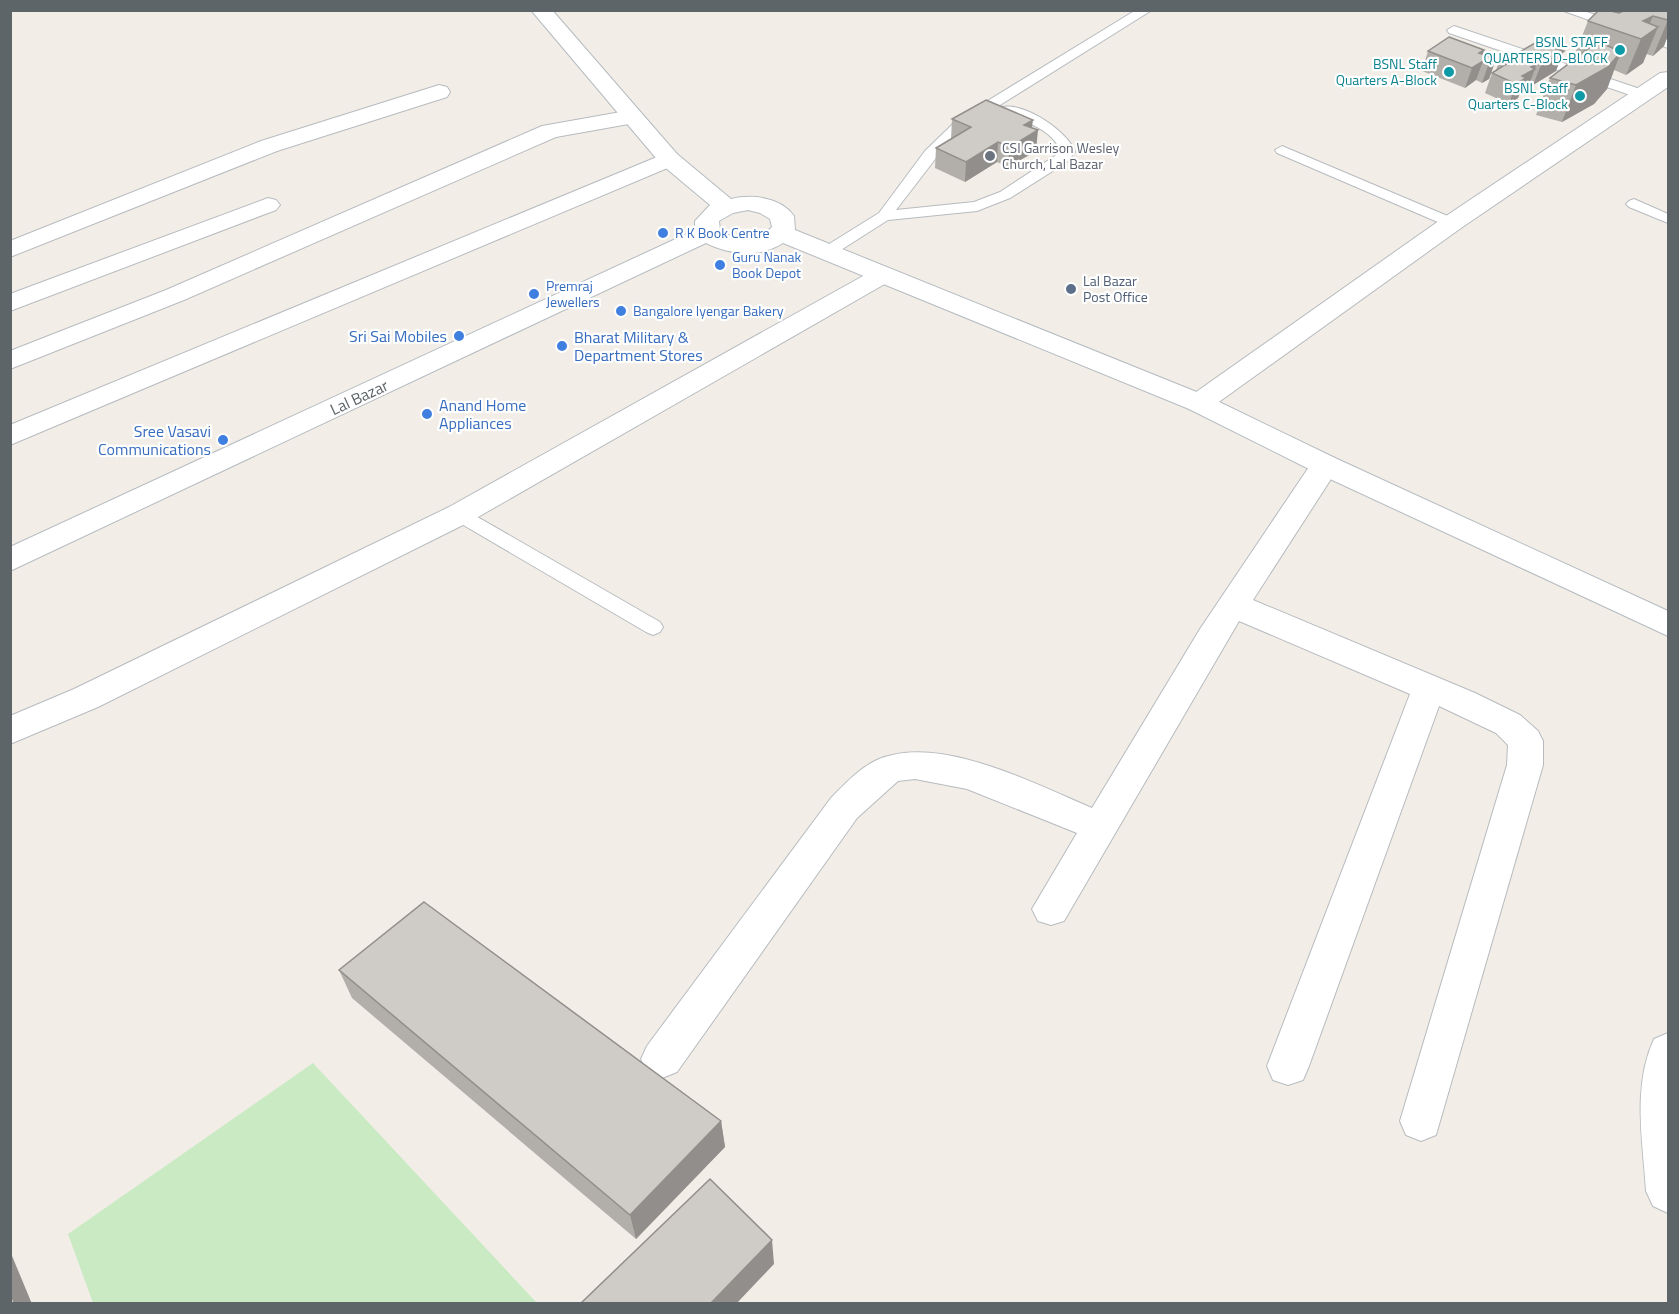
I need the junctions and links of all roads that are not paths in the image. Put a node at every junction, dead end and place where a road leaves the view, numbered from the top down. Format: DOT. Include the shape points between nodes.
graph roads {
  1 [pos="541,10"];
  2 [pos="1146,10"];
  3 [pos="1567,10"];
  4 [pos="1454,30"];
  5 [pos="1668,44"];
  6 [pos="1668,78"];
  7 [pos="440,92"];
  8 [pos="1644,95"];
  9 [pos="994,104"];
  10 [pos="632,117"];
  11 [pos="1282,150"];
  12 [pos="669,159"];
  13 [pos="1634,204"];
  14 [pos="268,205"];
  15 [pos="726,207"];
  16 [pos="884,216"];
  17 [pos="1668,219"];
  18 [pos="1452,223"];
  19 [pos="708,233"];
  20 [pos="780,233"];
  21 [pos="10,250"];
  22 [pos="827,252"];
  23 [pos="881,276"];
  24 [pos="10,303"];
  25 [pos="10,361"];
  26 [pos="1199,402"];
  27 [pos="10,436"];
  28 [pos="1325,465"];
  29 [pos="460,514"];
  30 [pos="10,560"];
  31 [pos="1233,605"];
  32 [pos="1668,624"];
  33 [pos="653,627"];
  34 [pos="1429,688"];
  35 [pos="10,731"];
  36 [pos="1100,827"];
  37 [pos="1051,909"];
  38 [pos="1668,1052"];
  39 [pos="662,1059"];
  40 [pos="1288,1066"];
  41 [pos="1420,1121"];
  42 [pos="1668,1191"];
  1 -- 10 [label="street"];
  2 -- 9 [label="lane"];
  3 -- 5 [label="lane"];
  4 -- 8 [label="lane"];
  6 -- 8 [label="street"];
  7 -- 21 [label="street" via="269,146"];
  8 -- 18 [label="street"];
  9 -- 16 [label="lane" via="943,138"];
  9 -- 16 [label="lane" via="1041,124 1059,136 1068,152 1005,195 977,206"];
  10 -- 12 [label="street"];
  10 -- 25 [label="street" via="550,131 175,295"];
  11 -- 18 [label="lane"];
  12 -- 15 [label="street"];
  12 -- 27 [label="street"];
  13 -- 17 [label="lane"];
  14 -- 24 [label="street"];
  15 -- 19 [label="street" via="707,221"];
  15 -- 20 [label="street" via="758,204 776,211 784,222"];
  16 -- 22 [label="lane"];
  18 -- 26 [label="street"];
  19 -- 20 [label="street" via="722,243 743,246 765,243"];
  19 -- 30 [label="street, Lal Bazar"];
  20 -- 22 [label="street"];
  22 -- 23 [label="street"];
  23 -- 26 [label="street"];
  23 -- 29 [label="street"];
  26 -- 28 [label="street"];
  28 -- 31 [label="street"];
  28 -- 32 [label="street"];
  29 -- 33 [label="lane"];
  29 -- 35 [label="street"];
  31 -- 34 [label="street"];
  31 -- 36 [label="street"];
  34 -- 40 [label="street"];
  34 -- 41 [label="street" via="1508,724 1526,741 1525,765"];
  36 -- 37 [label="street"];
  36 -- 39 [label="street" via="972,776 926,766 894,768 874,780 844,808"];
  38 -- 42 [label="street" via="1660,1092"];
}
